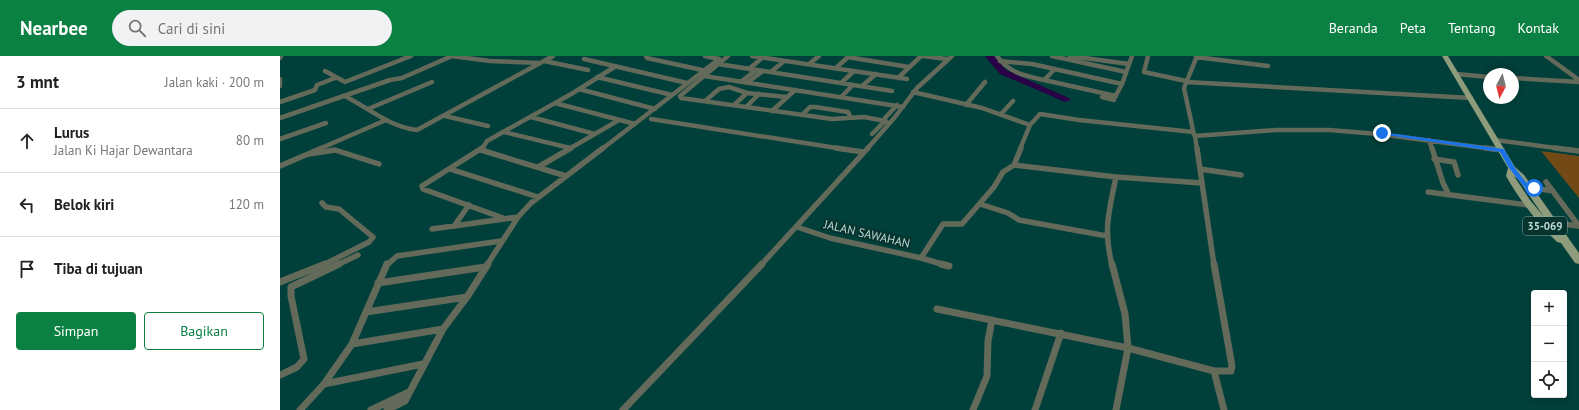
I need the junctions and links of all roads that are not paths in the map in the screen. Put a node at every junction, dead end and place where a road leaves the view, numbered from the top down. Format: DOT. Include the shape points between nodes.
graph roads {
  1 [pos="411,56"];
  2 [pos="453,56"];
  3 [pos="475,56"];
  4 [pos="499,56"];
  5 [pos="553,56"];
  6 [pos="705,56"];
  7 [pos="728,56"];
  8 [pos="752,56"];
  9 [pos="819,56"];
  10 [pos="922,56"];
  11 [pos="952,56"];
  12 [pos="997,56"];
  13 [pos="1052,56"];
  14 [pos="1070,56"];
  15 [pos="1132,56"];
  16 [pos="1148,56"];
  17 [pos="1445,56"];
  18 [pos="1546,56"];
  19 [pos="646,57"];
  20 [pos="848,57"];
  21 [pos="1197,57"];
  22 [pos="762,58"];
  23 [pos="469,59"];
  24 [pos="584,59"];
  25 [pos="947,59"];
  26 [pos="490,61"];
  27 [pos="718,61"];
  28 [pos="784,61"];
  29 [pos="1000,61"];
  30 [pos="542,62"];
  31 [pos="809,64"];
  32 [pos="1129,64"];
  33 [pos="1245,64"];
  34 [pos="616,66"];
  35 [pos="1268,66"];
  36 [pos="910,67"];
  37 [pos="836,68"];
  38 [pos="749,69"];
  39 [pos="1055,69"];
  40 [pos="588,70"];
  41 [pos="756,70"];
  42 [pos="325,71"];
  43 [pos="763,71"];
  44 [pos="854,71"];
  45 [pos="1244,71"];
  46 [pos="771,72"];
  47 [pos="1126,72"];
  48 [pos="703,73"];
  49 [pos="876,74"];
  50 [pos="1456,74"];
  51 [pos="1483,76"];
  52 [pos="597,77"];
  53 [pos="335,78"];
  54 [pos="898,78"];
  55 [pos="1519,78"];
  56 [pos="280,79"];
  57 [pos="907,79"];
  58 [pos="1044,80"];
  59 [pos="742,81"];
  60 [pos="1579,81"];
  61 [pos="432,82"];
  62 [pos="748,82"];
  63 [pos="841,82"];
  64 [pos="985,82"];
  65 [pos="1186,82"];
  66 [pos="687,83"];
  67 [pos="1122,84"];
  68 [pos="853,85"];
  69 [pos="280,86"];
  70 [pos="862,86"];
  71 [pos="579,89"];
  72 [pos="795,90"];
  73 [pos="892,91"];
  74 [pos="747,93"];
  75 [pos="759,94"];
  76 [pos="912,94"];
  77 [pos="345,96"];
  78 [pos="672,96"];
  79 [pos="841,97"];
  80 [pos="786,98"];
  81 [pos="1471,98"];
  82 [pos="705,101"];
  83 [pos="1013,101"];
  84 [pos="280,102"];
  85 [pos="555,103"];
  86 [pos="966,104"];
  87 [pos="734,105"];
  88 [pos="901,106"];
  89 [pos="746,107"];
  90 [pos="368,109"];
  91 [pos="655,109"];
  92 [pos="772,111"];
  93 [pos="802,115"];
  94 [pos="1003,115"];
  95 [pos="445,116"];
  96 [pos="531,117"];
  97 [pos="280,118"];
  98 [pos="851,118"];
  99 [pos="651,119"];
  100 [pos="386,120"];
  101 [pos="619,120"];
  102 [pos="326,122"];
  103 [pos="887,122"];
  104 [pos="634,124"];
  105 [pos="1030,125"];
  106 [pos="488,126"];
  107 [pos="506,132"];
  108 [pos="595,134"];
  109 [pos="872,134"];
  110 [pos="1194,134"];
  111 [pos="280,138"];
  112 [pos="1429,140"];
  113 [pos="1495,140"];
  114 [pos="482,148"];
  115 [pos="570,148"];
  116 [pos="1502,150"];
  117 [pos="1579,151"];
  118 [pos="863,152"];
  119 [pos="305,154"];
  120 [pos="1434,159"];
  121 [pos="379,164"];
  122 [pos="280,166"];
  123 [pos="538,167"];
  124 [pos="1012,167"];
  125 [pos="450,169"];
  126 [pos="1200,170"];
  127 [pos="1458,174"];
  128 [pos="1241,175"];
  129 [pos="566,176"];
  130 [pos="1116,177"];
  131 [pos="1546,182"];
  132 [pos="1202,183"];
  133 [pos="1553,191"];
  134 [pos="1428,192"];
  135 [pos="1447,192"];
  136 [pos="1530,196"];
  137 [pos="538,197"];
  138 [pos="322,203"];
  139 [pos="980,204"];
  140 [pos="469,205"];
  141 [pos="518,217"];
  142 [pos="503,218"];
  143 [pos="1557,224"];
  144 [pos="454,226"];
  145 [pos="1577,226"];
  146 [pos="797,227"];
  147 [pos="432,229"];
  148 [pos="1107,236"];
  149 [pos="501,241"];
  150 [pos="1575,254"];
  151 [pos="358,255"];
  152 [pos="921,258"];
  153 [pos="949,266"];
  154 [pos="486,267"];
  155 [pos="280,282"];
  156 [pos="378,283"];
  157 [pos="467,297"];
  158 [pos="937,309"];
  159 [pos="366,312"];
  160 [pos="992,320"];
  161 [pos="442,329"];
  162 [pos="1061,333"];
  163 [pos="352,344"];
  164 [pos="1128,348"];
  165 [pos="423,364"];
  166 [pos="1214,371"];
  167 [pos="280,375"];
  168 [pos="324,384"];
  169 [pos="409,392"];
  170 [pos="300,410"];
  171 [pos="371,410"];
  172 [pos="386,410"];
  173 [pos="623,410"];
  174 [pos="973,410"];
  175 [pos="1035,410"];
  176 [pos="1116,410"];
  177 [pos="1224,410"];
  1 -- 53 [label="street" via="348,81 342,82"];
  2 -- 23 [label="street"];
  2 -- 77 [label="street" via="402,78"];
  3 -- 23 [label="street"];
  4 -- 26 [label="street"];
  5 -- 30 [label="street"];
  6 -- 27 [label="street"];
  7 -- 27 [label="street"];
  8 -- 22 [label="street"];
  9 -- 31 [label="street"];
  10 -- 25 [label="street"];
  10 -- 36 [label="street"];
  11 -- 25 [label="street"];
  12 -- 29 [label="street"];
  13 -- 47 [label="street"];
  14 -- 32 [label="street"];
  15 -- 32 [label="street"];
  16 -- 65 [label="street" via="1144,72"];
  17 -- 50 [label="main road, 35-069"];
  18 -- 60 [label="street"];
  19 -- 48 [label="street"];
  20 -- 36 [label="street"];
  20 -- 37 [label="street"];
  21 -- 33 [label="street"];
  21 -- 65 [label="street"];
  22 -- 28 [label="street"];
  22 -- 38 [label="street"];
  23 -- 26 [label="street"];
  24 -- 34 [label="street"];
  25 -- 76 [label="street"];
  26 -- 30 [label="street"];
  27 -- 38 [label="street"];
  27 -- 48 [label="street"];
  28 -- 31 [label="street"];
  28 -- 46 [label="street"];
  29 -- 39 [label="street"];
  29 -- 58 [label="street" via="1012,72"];
  30 -- 40 [label="street"];
  30 -- 95 [label="street"];
  31 -- 37 [label="street"];
  32 -- 47 [label="street"];
  33 -- 35 [label="street"];
  33 -- 45 [label="street"];
  34 -- 52 [label="street"];
  34 -- 66 [label="street"];
  36 -- 54 [label="street"];
  37 -- 44 [label="street"];
  38 -- 41 [label="street"];
  39 -- 58 [label="street"];
  39 -- 67 [label="street"];
  41 -- 43 [label="street"];
  41 -- 59 [label="street"];
  42 -- 53 [label="street"];
  43 -- 46 [label="street"];
  43 -- 62 [label="street"];
  44 -- 49 [label="street"];
  44 -- 63 [label="street"];
  46 -- 63 [label="street"];
  47 -- 67 [label="street"];
  48 -- 59 [label="street"];
  48 -- 66 [label="street"];
  48 -- 82 [label="street" via="680,96"];
  49 -- 54 [label="street"];
  49 -- 70 [label="street"];
  50 -- 51 [label="street"];
  50 -- 81 [label="main road, 35-069"];
  52 -- 71 [label="street"];
  52 -- 78 [label="street"];
  53 -- 84 [label="street" via="317,85 315,90"];
  54 -- 57 [label="street"];
  55 -- 60 [label="street"];
  56 -- 69 [label="street"];
  58 -- 67 [label="street" via="1114,99"];
  59 -- 62 [label="street"];
  61 -- 90 [label="street"];
  62 -- 72 [label="street"];
  63 -- 68 [label="street"];
  64 -- 86 [label="street"];
  65 -- 81 [label="street"];
  65 -- 110 [label="street" via="1184,88"];
  66 -- 78 [label="street"];
  68 -- 70 [label="street"];
  68 -- 79 [label="street"];
  70 -- 73 [label="street"];
  71 -- 85 [label="street"];
  71 -- 91 [label="street"];
  72 -- 79 [label="street"];
  72 -- 80 [label="street"];
  74 -- 75 [label="street"];
  74 -- 82 [label="street" via="735,88 724,88"];
  74 -- 87 [label="street"];
  75 -- 80 [label="street"];
  75 -- 89 [label="street"];
  76 -- 86 [label="street"];
  76 -- 88 [label="street" via="903,100"];
  77 -- 90 [label="street"];
  77 -- 97 [label="street"];
  78 -- 91 [label="street"];
  79 -- 88 [label="street"];
  80 -- 92 [label="street"];
  81 -- 113 [label="main road, 35-069"];
  82 -- 87 [label="street"];
  83 -- 94 [label="street"];
  85 -- 96 [label="street"];
  85 -- 101 [label="street"];
  86 -- 94 [label="street"];
  87 -- 89 [label="street"];
  88 -- 103 [label="street"];
  89 -- 92 [label="street"];
  90 -- 100 [label="street"];
  91 -- 104 [label="street"];
  92 -- 93 [label="street"];
  93 -- 98 [label="street" via="832,119"];
  93 -- 98 [label="street" via="810,107 815,107 848,112"];
  94 -- 105 [label="street"];
  95 -- 100 [label="street" via="413,130"];
  95 -- 106 [label="street"];
  96 -- 107 [label="street"];
  96 -- 108 [label="street"];
  98 -- 103 [label="street" via="864,117"];
  99 -- 118 [label="street"];
  100 -- 119 [label="street"];
  101 -- 104 [label="street"];
  101 -- 108 [label="street"];
  102 -- 111 [label="street"];
  103 -- 109 [label="street"];
  103 -- 118 [label="street"];
  104 -- 129 [label="street"];
  105 -- 110 [label="street" via="1042,114"];
  105 -- 124 [label="street"];
  107 -- 114 [label="street" via="487,141"];
  107 -- 115 [label="street"];
  108 -- 115 [label="street"];
  110 -- 112 [label="street" via="1321,129 1382,133"];
  110 -- 126 [label="street"];
  112 -- 116 [label="street"];
  112 -- 120 [label="street"];
  113 -- 116 [label="main road, 35-069"];
  113 -- 117 [label="street"];
  114 -- 123 [label="street"];
  114 -- 125 [label="street"];
  115 -- 123 [label="street"];
  116 -- 136 [label="main road, 35-069" via="1512,168 1510,176"];
  118 -- 146 [label="street"];
  119 -- 121 [label="street" via="335,150"];
  119 -- 122 [label="street"];
  120 -- 127 [label="street" via="1454,162"];
  120 -- 135 [label="street"];
  123 -- 129 [label="street"];
  124 -- 130 [label="street"];
  124 -- 139 [label="street, JALAN SAWAHAN" via="1003,172"];
  125 -- 137 [label="street"];
  125 -- 140 [label="street" via="422,186 424,189"];
  126 -- 128 [label="street"];
  126 -- 132 [label="street"];
  129 -- 137 [label="street"];
  130 -- 132 [label="street"];
  130 -- 148 [label="street" via="1106,229"];
  131 -- 133 [label="street"];
  132 -- 166 [label="street" via="1232,366 1231,371"];
  133 -- 136 [label="street" via="1545,190"];
  133 -- 145 [label="street"];
  134 -- 135 [label="street"];
  135 -- 136 [label="street"];
  136 -- 143 [label="main road, 35-069"];
  136 -- 150 [label="main road, 35-069" via="1544,224"];
  137 -- 141 [label="street"];
  138 -- 155 [label="street" via="326,207 339,209 373,237 369,242 331,261"];
  139 -- 148 [label="street" via="1013,216 1076,232"];
  139 -- 152 [label="street, JALAN SAWAHAN" via="962,224 943,224"];
  140 -- 142 [label="street"];
  140 -- 144 [label="street"];
  141 -- 142 [label="street"];
  141 -- 149 [label="street"];
  142 -- 144 [label="street"];
  143 -- 145 [label="street"];
  143 -- 150 [label="main road, 35-069"];
  144 -- 147 [label="street"];
  146 -- 152 [label="street, JALAN SAWAHAN" via="830,238"];
  146 -- 173 [label="street"];
  148 -- 164 [label="street" via="1108,250 1125,314"];
  149 -- 154 [label="street"];
  149 -- 156 [label="street" via="397,256 388,262"];
  151 -- 167 [label="street" via="291,287 290,296 304,359"];
  152 -- 153 [label="street"];
  154 -- 156 [label="street"];
  154 -- 157 [label="street"];
  156 -- 159 [label="street"];
  157 -- 159 [label="street"];
  157 -- 161 [label="street"];
  158 -- 160 [label="street"];
  159 -- 163 [label="street"];
  160 -- 162 [label="street"];
  160 -- 174 [label="street" via="988,340 987,376"];
  161 -- 163 [label="street"];
  161 -- 165 [label="street"];
  162 -- 164 [label="street"];
  162 -- 175 [label="street"];
  163 -- 168 [label="street"];
  164 -- 166 [label="street"];
  164 -- 176 [label="street"];
  165 -- 168 [label="street"];
  165 -- 169 [label="street"];
  166 -- 177 [label="street"];
  168 -- 170 [label="street"];
  169 -- 171 [label="street"];
  169 -- 172 [label="street" via="405,401"];
}
